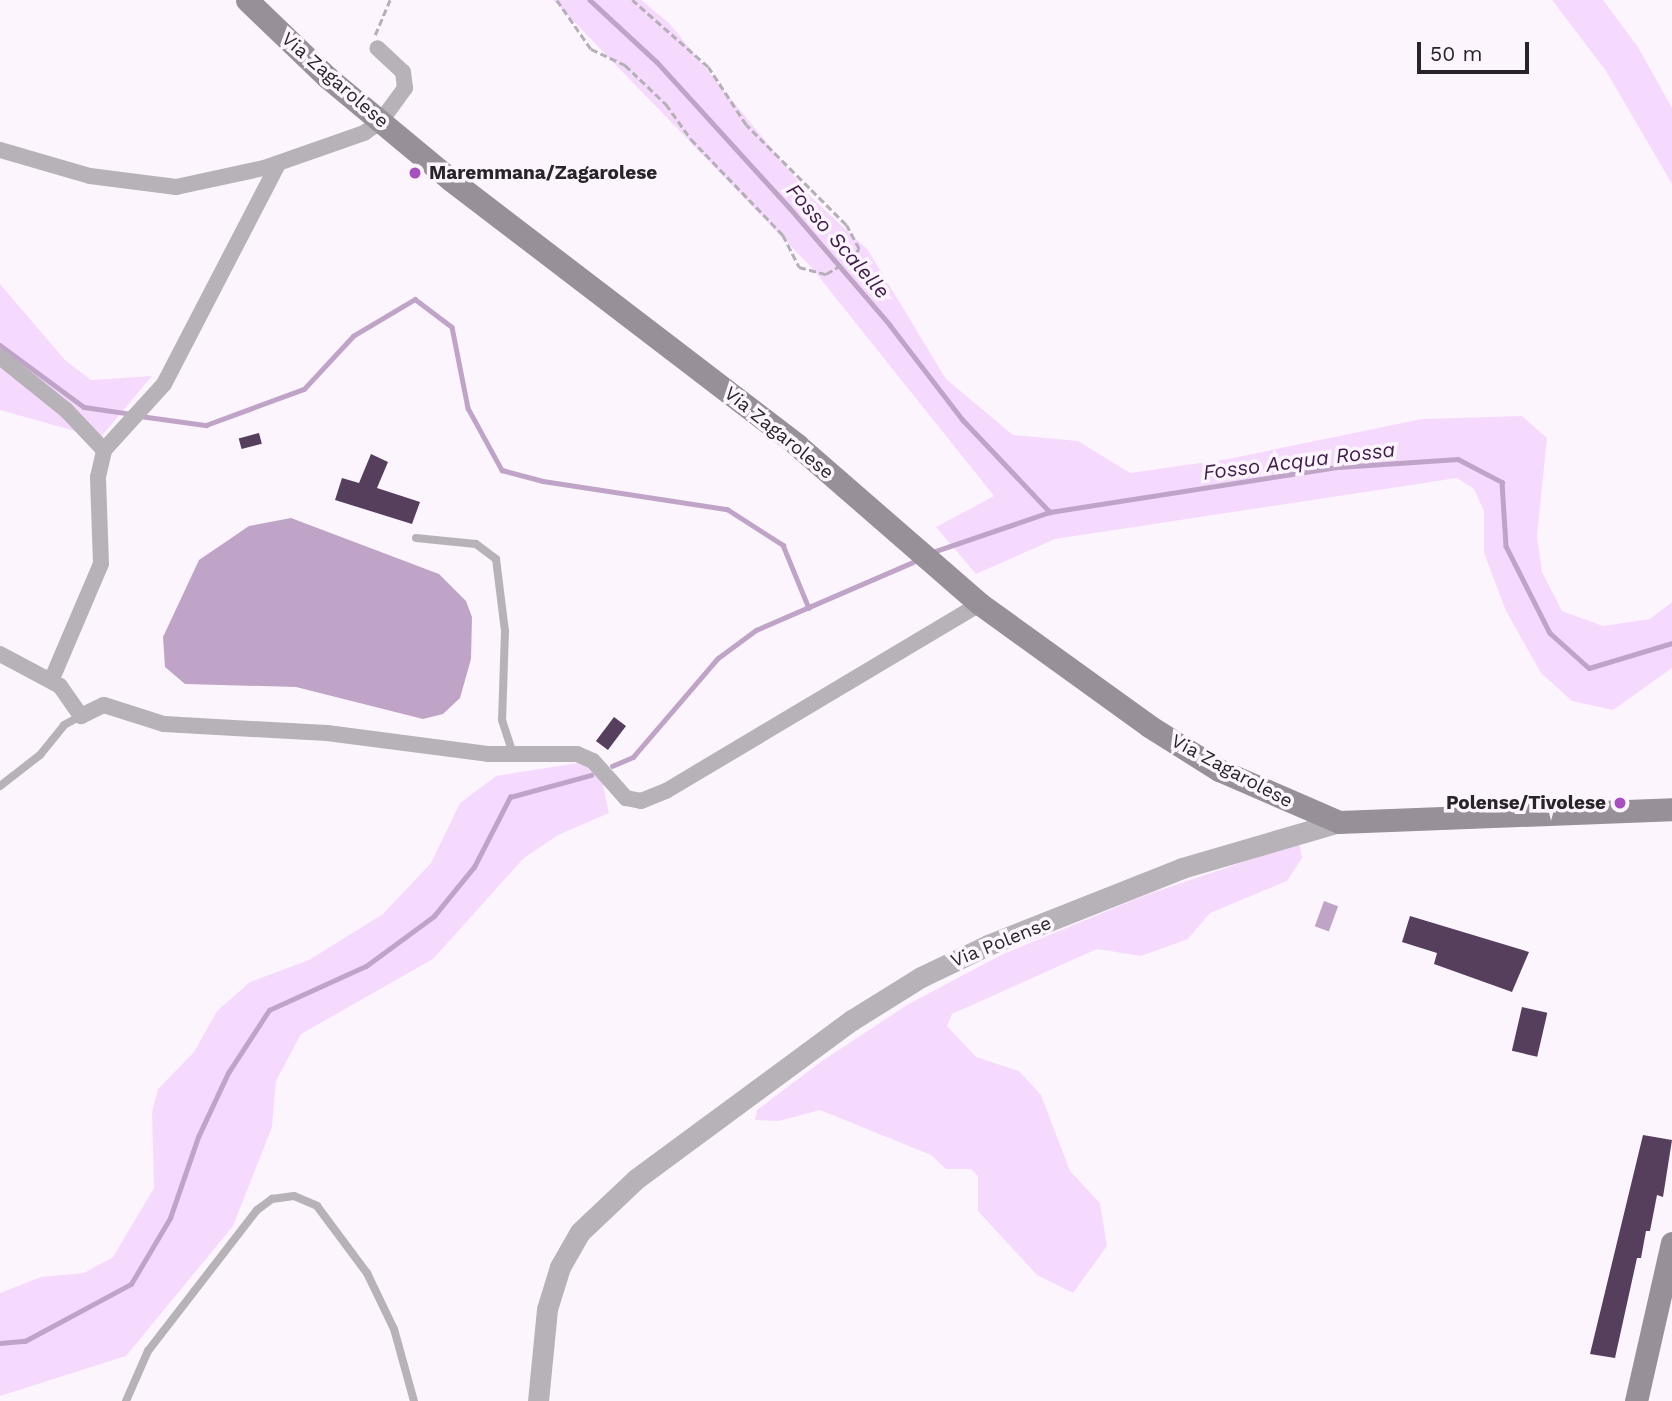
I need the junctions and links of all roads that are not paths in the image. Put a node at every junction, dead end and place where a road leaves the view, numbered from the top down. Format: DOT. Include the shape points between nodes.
graph roads {
  1 [pos="247,0"];
  2 [pos="377,48"];
  3 [pos="381,121"];
  4 [pos="0,150"];
  5 [pos="278,164"];
  6 [pos="0,357"];
  7 [pos="104,450"];
  8 [pos="415,538"];
  9 [pos="980,604"];
  10 [pos="0,654"];
  11 [pos="51,681"];
  12 [pos="82,716"];
  13 [pos="514,755"];
  14 [pos="0,786"];
  15 [pos="1672,809"];
  16 [pos="1339,822"];
  17 [pos="1672,1243"];
  18 [pos="127,1401"];
  19 [pos="414,1401"];
  20 [pos="538,1401"];
  21 [pos="1636,1401"];
  1 -- 3 [label="main road, Via Zagarolese"];
  2 -- 3 [label="street" via="403,72 405,88"];
  3 -- 5 [label="street" via="364,133"];
  3 -- 9 [label="main road, Via Zagarolese" via="797,445"];
  4 -- 5 [label="street" via="90,176 176,187"];
  5 -- 7 [label="street" via="164,384"];
  6 -- 7 [label="street" via="66,410"];
  7 -- 11 [label="street" via="98,477 101,564"];
  8 -- 13 [label="lane" via="476,544 496,559 505,631 502,720"];
  9 -- 13 [label="street" via="648,799 626,799 582,755"];
  9 -- 16 [label="main road, Via Zagarolese" via="1183,749 1265,792"];
  10 -- 11 [label="street"];
  11 -- 12 [label="street"];
  12 -- 13 [label="street" via="104,705 164,724 327,733"];
  12 -- 14 [label="lane" via="64,725 40,755"];
  15 -- 16 [label="main road, Via Polense"];
  16 -- 20 [label="street, Via Polense" via="1182,868 988,945 913,981 852,1020 636,1179 580,1231 560,1266 547,1309"];
  17 -- 21 [label="main road"];
  18 -- 19 [label="lane" via="135,1373 157,1337 257,1210 272,1199 289,1196 306,1198 317,1206 367,1273 394,1329"];
}
